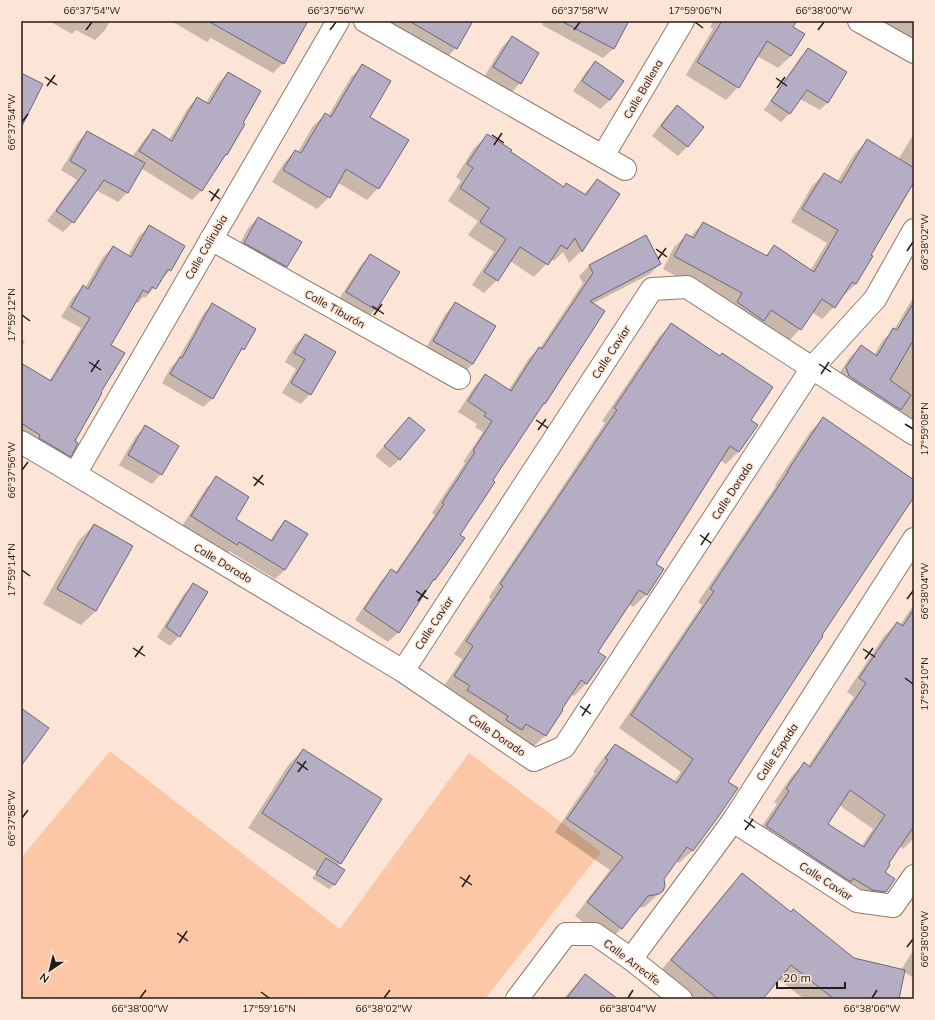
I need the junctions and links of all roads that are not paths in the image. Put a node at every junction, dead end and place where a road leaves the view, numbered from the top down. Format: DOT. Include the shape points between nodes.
graph roads {
  1 [pos="338,21"];
  2 [pos="365,21"];
  3 [pos="683,21"];
  4 [pos="859,21"];
  5 [pos="914,52"];
  6 [pos="603,156"];
  7 [pos="625,169"];
  8 [pos="914,230"];
  9 [pos="211,239"];
  10 [pos="812,368"];
  11 [pos="459,378"];
  12 [pos="914,434"];
  13 [pos="21,442"];
  14 [pos="75,474"];
  15 [pos="914,539"];
  16 [pos="403,671"];
  17 [pos="733,821"];
  18 [pos="914,876"];
  19 [pos="631,959"];
  20 [pos="517,999"];
  21 [pos="681,999"];
  1 -- 9 [label="street, Calle Colirubia"];
  2 -- 6 [label="street"];
  3 -- 6 [label="street, Calle Ballena"];
  4 -- 5 [label="street"];
  6 -- 7 [label="street"];
  8 -- 10 [label="street, Calle Dorado" via="875,299"];
  9 -- 11 [label="street, Calle Tiburón"];
  9 -- 14 [label="street, Calle Colirubia"];
  10 -- 12 [label="street, Calle Caviar"];
  10 -- 16 [label="street, Calle Caviar" via="687,287 652,289"];
  10 -- 16 [label="street, Calle Dorado" via="564,747 534,760"];
  13 -- 14 [label="street, Calle Dorado"];
  14 -- 16 [label="street, Calle Dorado"];
  15 -- 17 [label="street, Calle Espada"];
  17 -- 18 [label="street, Calle Caviar" via="857,901 893,906"];
  17 -- 19 [label="street, Calle Espada"];
  19 -- 20 [label="street, Calle Arrecife" via="594,934 566,934"];
  19 -- 21 [label="street, Calle Arrecife"];
}
